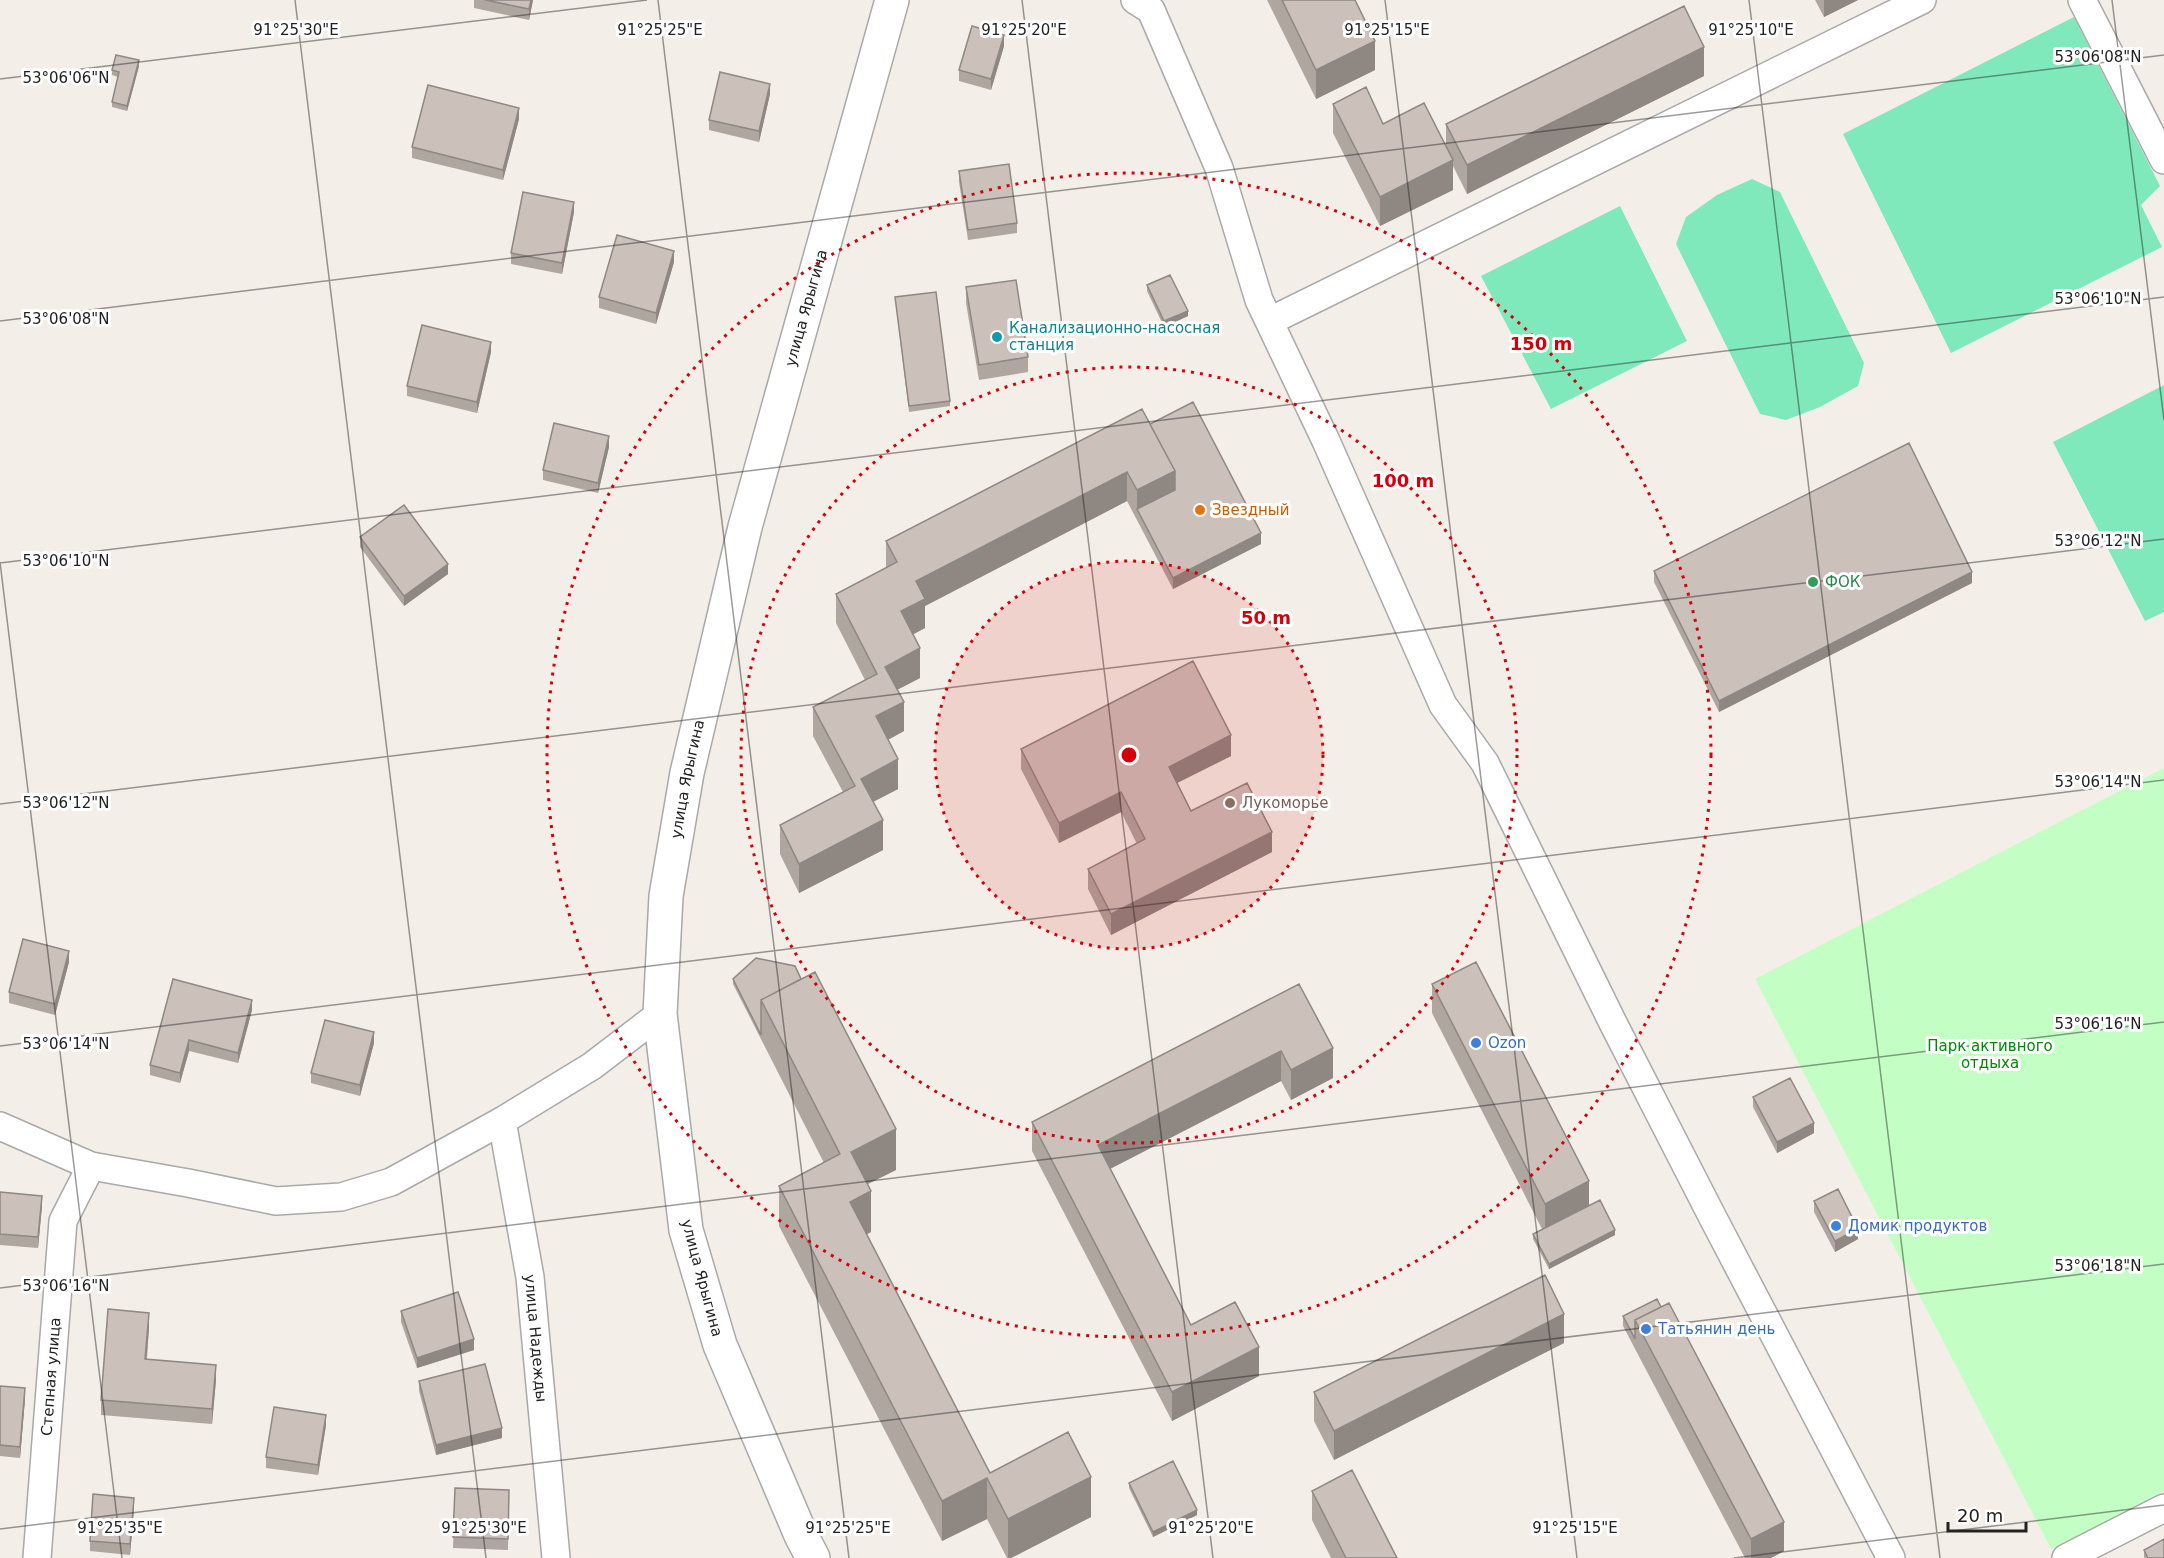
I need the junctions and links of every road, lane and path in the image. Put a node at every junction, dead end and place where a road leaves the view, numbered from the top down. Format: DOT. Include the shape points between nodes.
graph roads {
  1 [pos="892,0"];
  2 [pos="1135,0"];
  3 [pos="1922,0"];
  4 [pos="2082,0"];
  5 [pos="2164,160"];
  6 [pos="1270,321"];
  7 [pos="660,1014"];
  8 [pos="502,1121"];
  9 [pos="0,1126"];
  10 [pos="91,1166"];
  11 [pos="2164,1508"];
  12 [pos="37,1558"];
  13 [pos="556,1558"];
  14 [pos="813,1558"];
  15 [pos="1891,1558"];
  16 [pos="2066,1558"];
  1 -- 7 [label="street, улица Ярыгина" via="745,527 687,773 666,896"];
  2 -- 6 [label="street" via="1151,10 1219,168 1259,300"];
  3 -- 6 [label="street"];
  4 -- 5 [label="street"];
  6 -- 15 [label="street" via="1443,705 1485,763 1706,1206"];
  7 -- 8 [label="street" via="592,1066"];
  7 -- 14 [label="street, улица Ярыгина" via="686,1230 720,1345"];
  8 -- 10 [label="street" via="391,1182 341,1197 276,1201"];
  8 -- 13 [label="street, улица Надежды" via="530,1277"];
  9 -- 10 [label="street"];
  10 -- 12 [label="street, Степная улица" via="63,1221"];
  11 -- 16 [label="street"];
}
